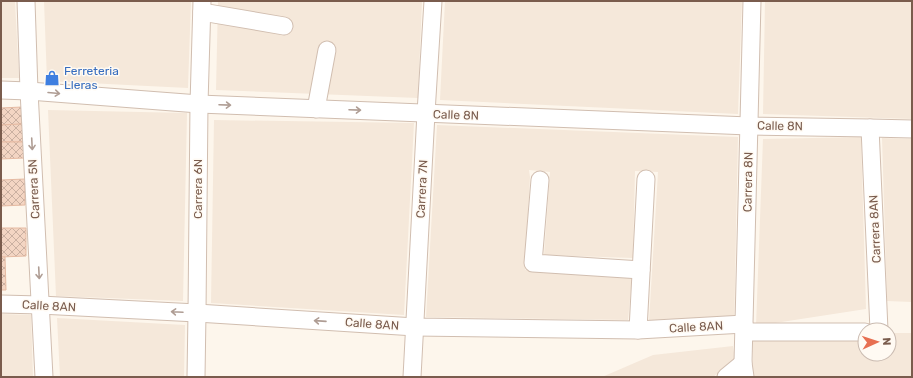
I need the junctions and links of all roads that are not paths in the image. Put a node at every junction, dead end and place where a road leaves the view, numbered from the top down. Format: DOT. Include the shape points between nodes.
graph roads {
  1 [pos="26,1"];
  2 [pos="434,1"];
  3 [pos="752,1"];
  4 [pos="202,6"];
  5 [pos="284,26"];
  6 [pos="327,50"];
  7 [pos="1,90"];
  8 [pos="29,91"];
  9 [pos="199,104"];
  10 [pos="316,109"];
  11 [pos="426,113"];
  12 [pos="749,126"];
  13 [pos="870,128"];
  14 [pos="912,130"];
  15 [pos="540,180"];
  16 [pos="646,180"];
  17 [pos="641,270"];
  18 [pos="1,304"];
  19 [pos="40,305"];
  20 [pos="197,313"];
  21 [pos="879,322"];
  22 [pos="415,327"];
  23 [pos="744,328"];
  24 [pos="638,330"];
  25 [pos="857,332"];
  26 [pos="744,370"];
  27 [pos="44,377"];
  28 [pos="196,377"];
  29 [pos="412,377"];
  30 [pos="726,377"];
  1 -- 8 [label="street, Carrera 5N"];
  2 -- 11 [label="street, Carrera 7N"];
  3 -- 12 [label="street, Carrera 8N"];
  4 -- 5 [label="street"];
  4 -- 9 [label="street, Carrera 6N"];
  6 -- 10 [label="street"];
  7 -- 8 [label="street, Calle 8N"];
  8 -- 9 [label="street, Calle 8N, one-way"];
  8 -- 19 [label="street, Carrera 5N, one-way"];
  9 -- 10 [label="street, Calle 8N, one-way"];
  9 -- 20 [label="street, Carrera 6N"];
  10 -- 11 [label="street, Calle 8N, one-way"];
  11 -- 12 [label="street, Calle 8N"];
  11 -- 22 [label="street, Carrera 7N"];
  12 -- 13 [label="street, Calle 8N"];
  12 -- 23 [label="street, Carrera 8N"];
  13 -- 14 [label="street, Calle 8N"];
  13 -- 21 [label="street, Carrera 8AN"];
  15 -- 17 [label="street" via="533,263"];
  16 -- 17 [label="street"];
  17 -- 24 [label="street"];
  18 -- 19 [label="street, Calle 8AN"];
  20 -- 19 [label="street, Calle 8AN, one-way"];
  19 -- 27 [label="street, Carrera 5N"];
  22 -- 20 [label="street, Calle 8AN, one-way"];
  20 -- 28 [label="street, Carrera 6N"];
  22 -- 24 [label="street, Calle 8AN"];
  22 -- 29 [label="street, Carrera 7N"];
  23 -- 24 [label="street, Calle 8AN"];
  23 -- 25 [label="street, Calle 8AN"];
  23 -- 26 [label="street, Carrera 8N"];
  26 -- 30 [label="street"];
}
